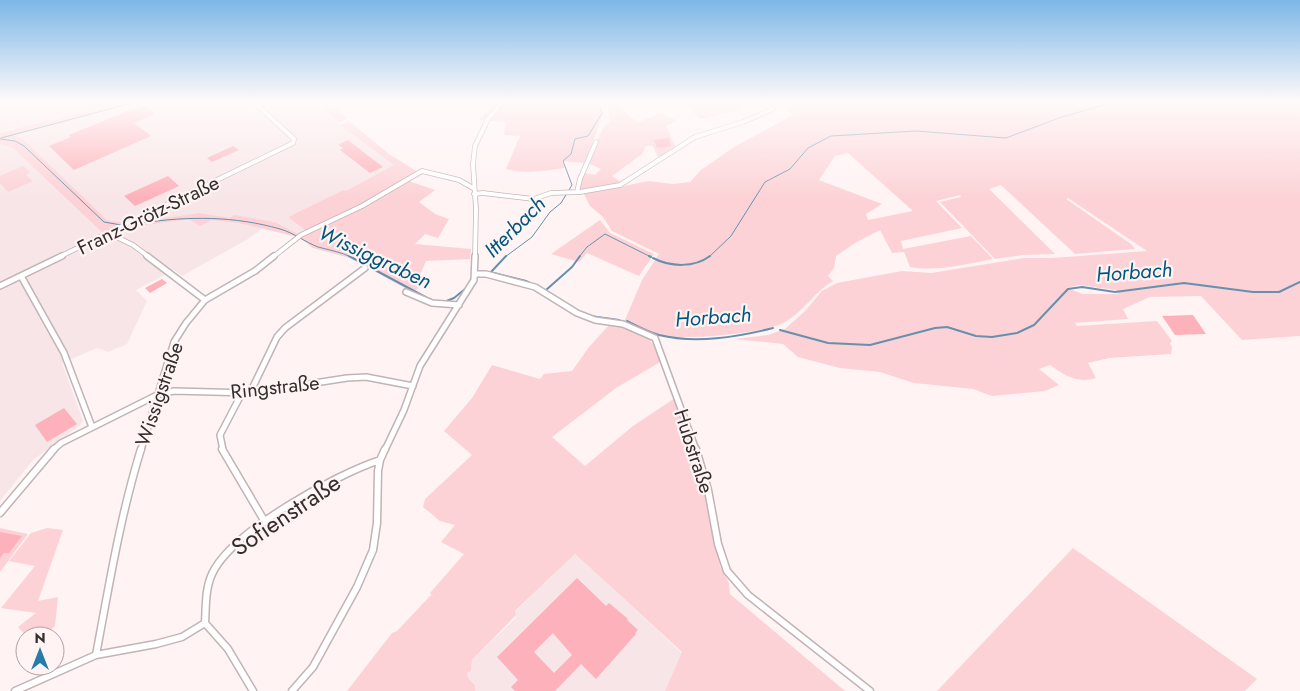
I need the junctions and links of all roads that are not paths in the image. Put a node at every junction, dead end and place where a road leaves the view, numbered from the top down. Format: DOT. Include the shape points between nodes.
graph roads {
  1 [pos="289,134"];
  2 [pos="481,134"];
  3 [pos="705,134"];
  4 [pos="596,142"];
  5 [pos="474,191"];
  6 [pos="575,192"];
  7 [pos="110,234"];
  8 [pos="365,268"];
  9 [pos="476,274"];
  10 [pos="21,276"];
  11 [pos="0,286"];
  12 [pos="406,292"];
  13 [pos="205,300"];
  14 [pos="459,305"];
  15 [pos="414,386"];
  16 [pos="242,393"];
  17 [pos="250,393"];
  18 [pos="158,394"];
  19 [pos="92,427"];
  20 [pos="380,460"];
  21 [pos="0,513"];
  22 [pos="265,522"];
  23 [pos="205,623"];
  24 [pos="96,655"];
  25 [pos="15,691"];
  26 [pos="253,691"];
  27 [pos="292,691"];
  28 [pos="870,691"];
  1 -- 7 [label="street, Franz-Grötz-Straße" via="295,141"];
  2 -- 5 [label="street" via="476,146"];
  3 -- 6 [label="street" via="620,185"];
  4 -- 6 [label="street"];
  5 -- 6 [label="street" via="527,199"];
  5 -- 9 [label="street"];
  5 -- 13 [label="street, Wissigstraße" via="459,180 422,171 362,206 304,233 255,271"];
  7 -- 10 [label="street, Franz-Grötz-Straße"];
  7 -- 13 [label="street" via="133,245"];
  8 -- 17 [label="street" via="285,328 277,337"];
  9 -- 14 [label="street"];
  9 -- 28 [label="street, Hubstraße" via="535,287 577,313 595,320 624,324 655,338 700,460 727,571 776,619"];
  10 -- 11 [label="street, Franz-Grötz-Straße"];
  10 -- 19 [label="street" via="64,353"];
  12 -- 14 [label="street" via="432,304"];
  13 -- 18 [label="street, Wissigstraße" via="174,342"];
  14 -- 15 [label="street" via="429,349"];
  15 -- 17 [label="street, Ringstraße" via="366,377"];
  15 -- 20 [label="street"];
  16 -- 17 [label="street, Ringstraße"];
  16 -- 18 [label="street, Ringstraße" via="174,391"];
  16 -- 22 [label="street" via="220,435 222,449"];
  18 -- 19 [label="street, Ringstraße"];
  18 -- 24 [label="street, Wissigstraße" via="122,517"];
  19 -- 21 [label="street, Ringstraße" via="52,450"];
  20 -- 22 [label="street, Sofienstraße" via="327,482"];
  20 -- 27 [label="street" via="373,550 357,587 313,666"];
  22 -- 23 [label="street, Sofienstraße" via="236,543 214,569 206,595"];
  23 -- 24 [label="street" via="182,636 156,644"];
  23 -- 26 [label="street" via="228,649"];
  24 -- 25 [label="street"];
}
